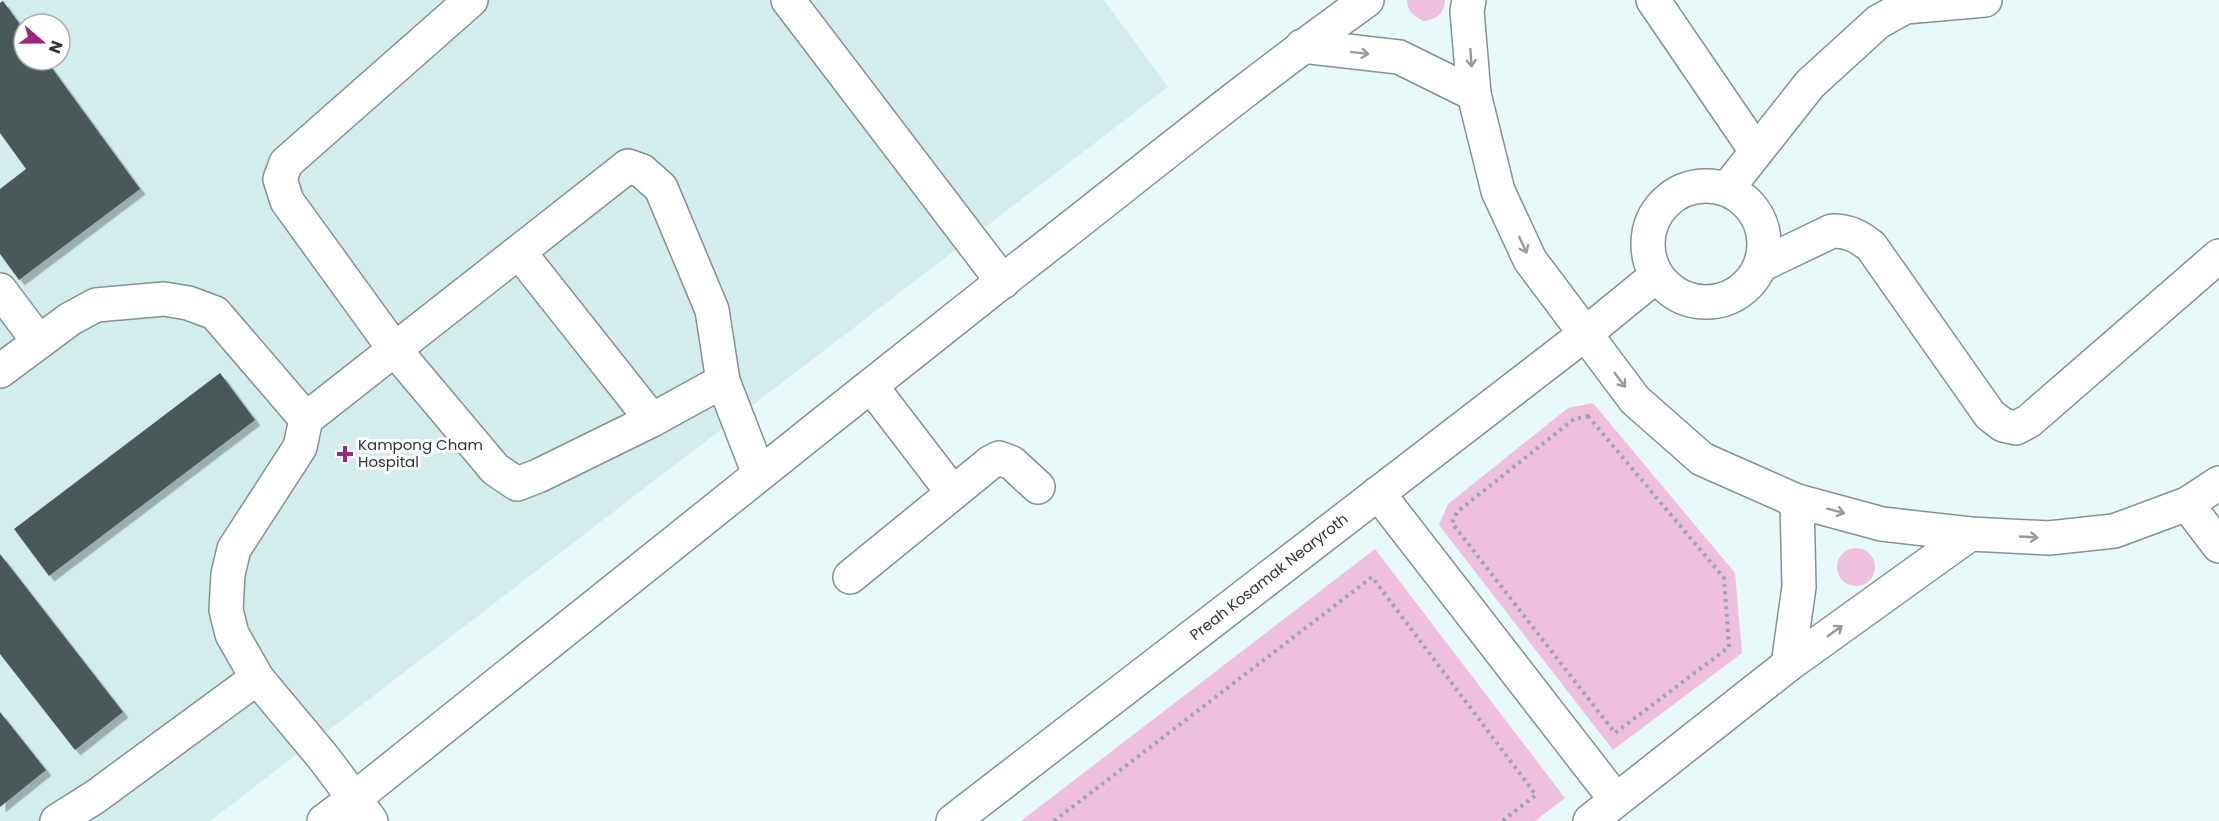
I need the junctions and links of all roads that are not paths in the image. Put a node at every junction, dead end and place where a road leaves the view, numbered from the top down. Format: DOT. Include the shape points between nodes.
graph roads {
  1 [pos="471,0"];
  2 [pos="788,0"];
  3 [pos="1367,0"];
  4 [pos="1469,0"];
  5 [pos="1653,0"];
  6 [pos="1985,0"];
  7 [pos="1903,4"];
  8 [pos="1302,46"];
  9 [pos="1474,94"];
  10 [pos="1756,151"];
  11 [pos="1727,189"];
  12 [pos="519,252"];
  13 [pos="2219,256"];
  14 [pos="1761,265"];
  15 [pos="1656,276"];
  16 [pos="1003,282"];
  17 [pos="0,290"];
  18 [pos="1585,334"];
  19 [pos="39,342"];
  20 [pos="395,350"];
  21 [pos="0,371"];
  22 [pos="723,381"];
  23 [pos="871,386"];
  24 [pos="306,418"];
  25 [pos="652,420"];
  26 [pos="759,474"];
  27 [pos="2219,483"];
  28 [pos="1038,487"];
  29 [pos="953,493"];
  30 [pos="1378,494"];
  31 [pos="1797,501"];
  32 [pos="2187,504"];
  33 [pos="1970,534"];
  34 [pos="2219,546"];
  35 [pos="850,577"];
  36 [pos="1788,664"];
  37 [pos="257,678"];
  38 [pos="1616,800"];
  39 [pos="363,810"];
  40 [pos="57,821"];
  41 [pos="324,821"];
  42 [pos="953,821"];
  43 [pos="1590,821"];
  1 -- 20 [label="street" via="286,163 280,179 287,201"];
  2 -- 16 [label="street"];
  3 -- 8 [label="street"];
  4 -- 9 [label="street, one-way"];
  5 -- 10 [label="street"];
  6 -- 7 [label="street"];
  7 -- 10 [label="street" via="1810,84"];
  8 -- 9 [label="street, one-way" via="1399,57"];
  8 -- 16 [label="street"];
  9 -- 18 [label="street, one-way" via="1498,191 1530,260"];
  10 -- 11 [label="street"];
  11 -- 14 [label="street" via="1743,198 1755,212 1762,228"];
  11 -- 15 [label="street" via="1709,185 1690,187 1674,194 1660,207 1647,241"];
  12 -- 20 [label="street"];
  12 -- 22 [label="street" via="628,166 642,171 661,188 712,310"];
  12 -- 25 [label="street"];
  13 -- 14 [label="street" via="2029,422 2016,428 2003,425 1990,415 1871,246 1859,237 1832,231"];
  14 -- 15 [label="street" via="1738,293 1721,301 1703,303 1669,290"];
  15 -- 18 [label="street, Preah Kosamak Nearyroth"];
  16 -- 23 [label="street"];
  17 -- 19 [label="street"];
  18 -- 30 [label="street, Preah Kosamak Nearyroth"];
  18 -- 31 [label="street, one-way" via="1635,400 1702,459"];
  19 -- 21 [label="street"];
  19 -- 24 [label="street" via="96,306 164,299 188,303 215,313"];
  20 -- 24 [label="street"];
  20 -- 25 [label="street" via="495,469 517,484"];
  22 -- 25 [label="street"];
  22 -- 26 [label="street"];
  23 -- 26 [label="street"];
  23 -- 29 [label="street"];
  24 -- 37 [label="street" via="300,447 234,549 228,574 226,610 232,634"];
  26 -- 39 [label="street"];
  27 -- 32 [label="street"];
  28 -- 29 [label="street" via="1012,463 999,458"];
  29 -- 35 [label="street"];
  30 -- 38 [label="street"];
  30 -- 42 [label="street, Preah Kosamak Nearyroth"];
  31 -- 33 [label="street, one-way" via="1882,524"];
  31 -- 36 [label="street" via="1799,587"];
  33 -- 32 [label="street, one-way" via="2049,538 2114,531"];
  32 -- 34 [label="street"];
  36 -- 33 [label="street, one-way"];
  36 -- 38 [label="street"];
  37 -- 39 [label="street"];
  37 -- 40 [label="street"];
  38 -- 43 [label="street"];
  39 -- 41 [label="street"];
}
